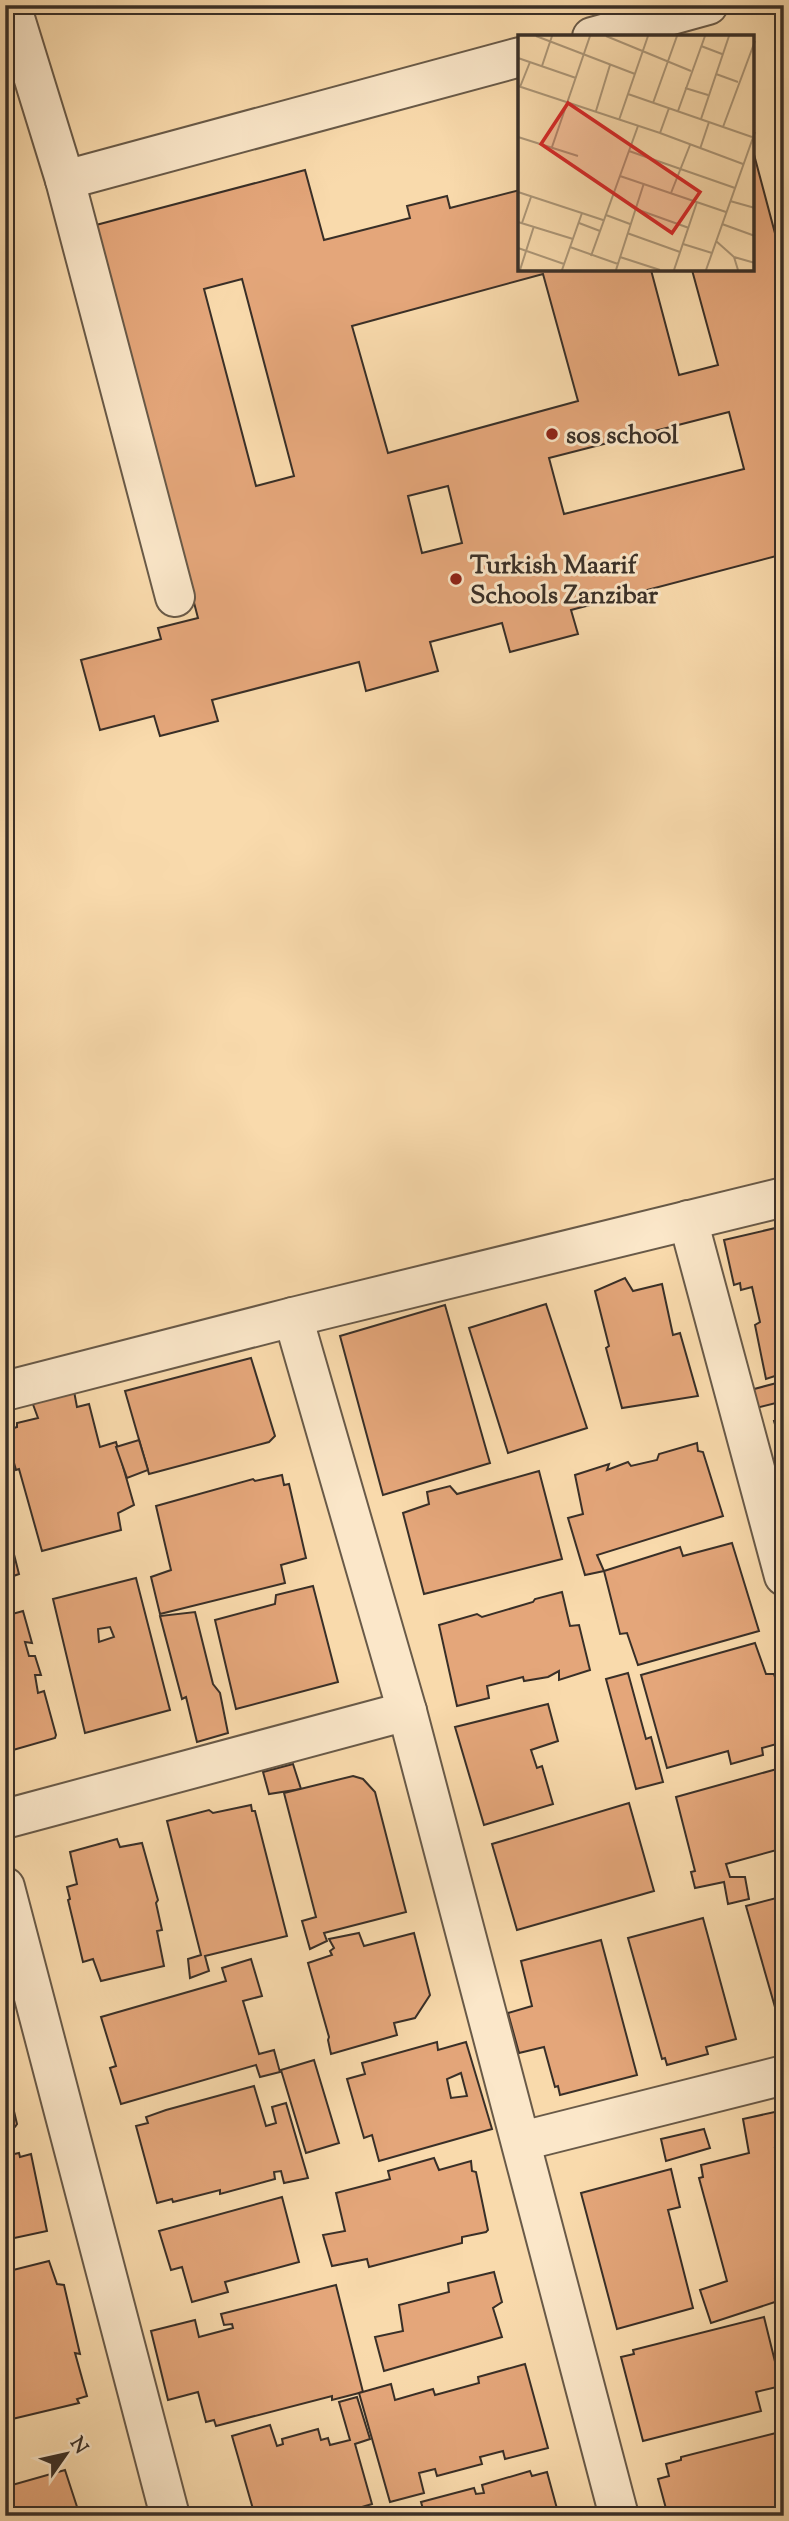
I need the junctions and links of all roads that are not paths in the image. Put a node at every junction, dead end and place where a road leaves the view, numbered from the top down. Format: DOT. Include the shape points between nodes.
graph roads {
  1 [pos="11,5"];
  2 [pos="708,5"];
  3 [pos="599,35"];
  4 [pos="518,58"];
  5 [pos="65,180"];
  6 [pos="175,597"];
  7 [pos="784,1197"];
  8 [pos="688,1220"];
  9 [pos="293,1317"];
  10 [pos="5,1391"];
  11 [pos="784,1576"];
  12 [pos="407,1711"];
  13 [pos="5,1819"];
  14 [pos="5,1887"];
  15 [pos="784,2076"];
  16 [pos="522,2141"];
  17 [pos="170,2516"];
  18 [pos="619,2516"];
  1 -- 5 [label="street"];
  2 -- 3 [label="street"];
  4 -- 5 [label="street"];
  5 -- 6 [label="street"];
  7 -- 8 [label="street"];
  8 -- 9 [label="street"];
  8 -- 11 [label="street"];
  9 -- 10 [label="street"];
  9 -- 12 [label="street"];
  12 -- 13 [label="street"];
  12 -- 16 [label="street"];
  14 -- 17 [label="street"];
  15 -- 16 [label="street"];
  16 -- 18 [label="street"];
}
